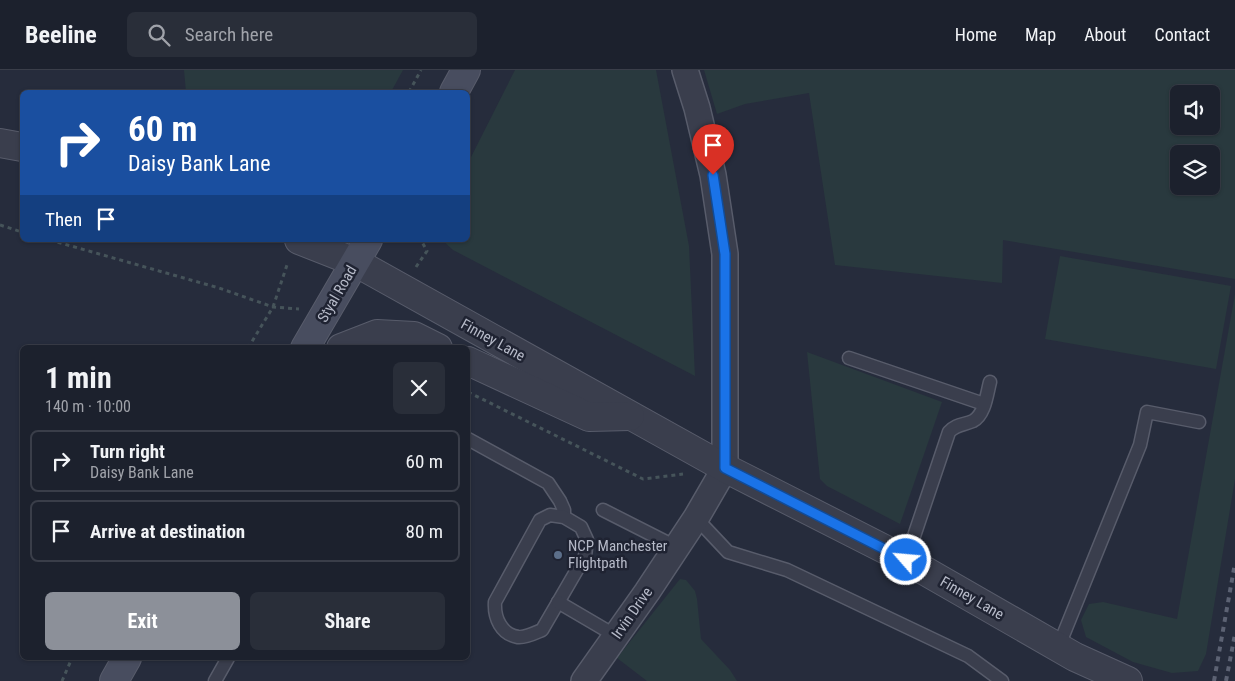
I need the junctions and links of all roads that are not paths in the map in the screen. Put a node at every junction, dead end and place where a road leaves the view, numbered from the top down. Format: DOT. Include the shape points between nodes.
graph roads {
  1 [pos="466,70"];
  2 [pos="685,70"];
  3 [pos="455,90"];
  4 [pos="0,143"];
  5 [pos="20,147"];
  6 [pos="294,248"];
  7 [pos="361,251"];
  8 [pos="307,345"];
  9 [pos="349,345"];
  10 [pos="432,345"];
  11 [pos="849,358"];
  12 [pos="470,362"];
  13 [pos="990,382"];
  14 [pos="984,404"];
  15 [pos="632,416"];
  16 [pos="1200,422"];
  17 [pos="470,440"];
  18 [pos="725,468"];
  19 [pos="603,510"];
  20 [pos="564,517"];
  21 [pos="696,518"];
  22 [pos="676,547"];
  23 [pos="906,560"];
  24 [pos="558,602"];
  25 [pos="616,636"];
  26 [pos="1058,648"];
  27 [pos="126,660"];
  28 [pos="227,660"];
  29 [pos="114,681"];
  30 [pos="215,681"];
  31 [pos="584,681"];
  32 [pos="1002,681"];
  33 [pos="1128,681"];
  1 -- 3 [label="main road"];
  2 -- 18 [label="street" via="713,175 725,254"];
  4 -- 5 [label="street"];
  6 -- 7 [label="street, Finney Lane"];
  7 -- 8 [label="main road, Styal Road"];
  7 -- 15 [label="street, Finney Lane"];
  9 -- 10 [label="street" via="377,334 414,336"];
  11 -- 14 [label="lane"];
  12 -- 15 [label="street, Finney Lane" via="589,417"];
  13 -- 14 [label="lane"];
  14 -- 23 [label="lane" via="977,418 948,432"];
  15 -- 18 [label="street, Finney Lane"];
  16 -- 26 [label="lane" via="1147,412 1140,445"];
  17 -- 20 [label="lane" via="548,483 560,500"];
  18 -- 21 [label="street, Irvin Drive"];
  18 -- 23 [label="street, Finney Lane"];
  19 -- 22 [label="lane"];
  20 -- 24 [label="lane" via="581,527 587,540 585,556"];
  20 -- 24 [label="lane" via="550,515 540,520 495,602 494,614 507,633 519,637 542,630"];
  21 -- 22 [label="street, Irvin Drive"];
  21 -- 32 [label="lane" via="728,552 787,570 968,656"];
  22 -- 25 [label="street, Irvin Drive"];
  23 -- 26 [label="street, Finney Lane"];
  24 -- 25 [label="lane"];
  25 -- 31 [label="street, Irvin Drive"];
  26 -- 33 [label="street, Finney Lane"];
  27 -- 29 [label="main road"];
  28 -- 30 [label="lane"];
}
